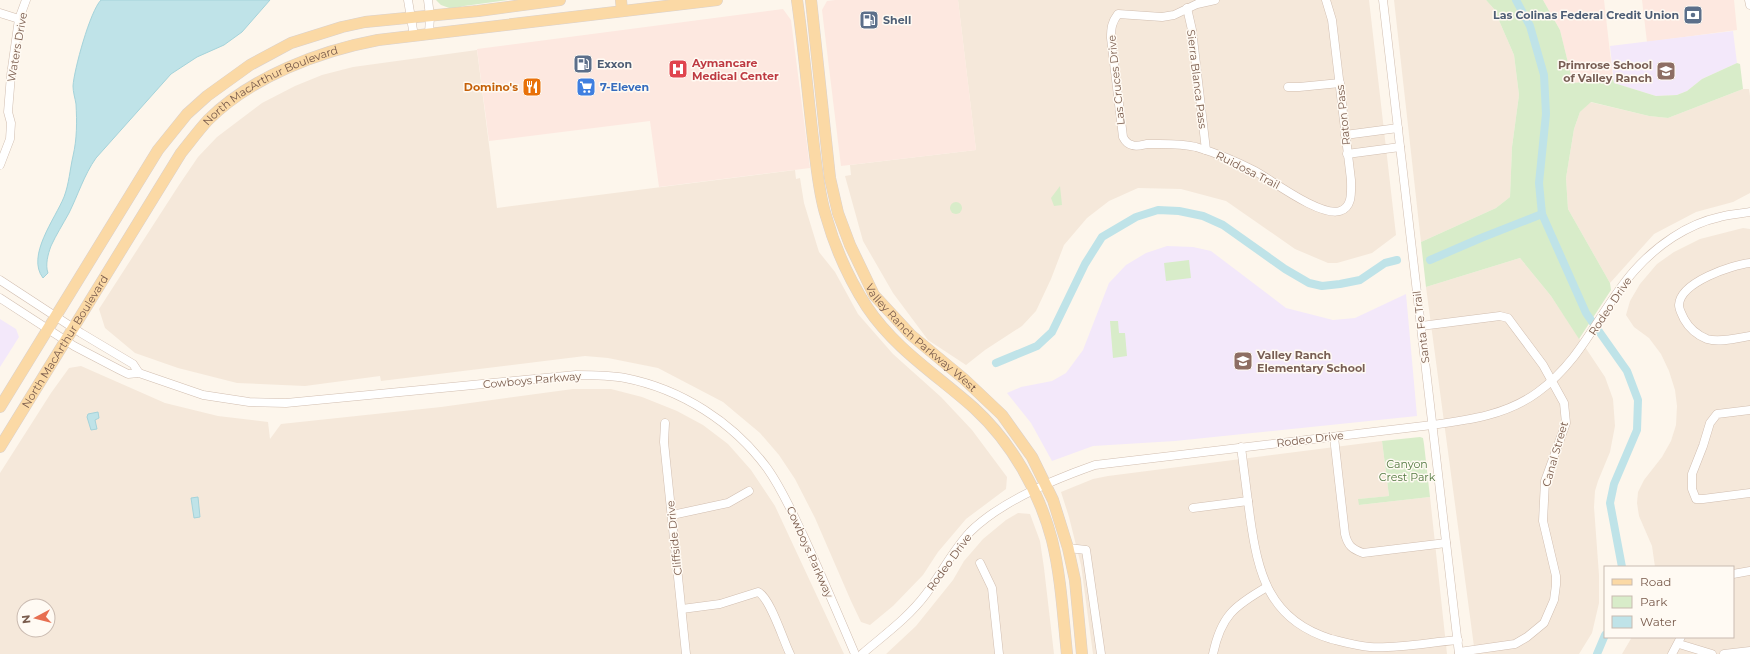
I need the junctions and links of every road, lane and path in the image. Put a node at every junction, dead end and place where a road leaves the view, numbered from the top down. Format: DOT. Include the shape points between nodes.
graph roads {
  1 [pos="26,0"];
  2 [pos="408,0"];
  3 [pos="428,0"];
  4 [pos="560,0"];
  5 [pos="717,0"];
  6 [pos="797,0"];
  7 [pos="811,0"];
  8 [pos="1215,0"];
  9 [pos="1326,0"];
  10 [pos="1383,0"];
  11 [pos="1749,0"];
  12 [pos="1750,5"];
  13 [pos="622,6"];
  14 [pos="1186,8"];
  15 [pos="0,13"];
  16 [pos="430,16"];
  17 [pos="411,18"];
  18 [pos="19,19"];
  19 [pos="429,34"];
  20 [pos="414,36"];
  21 [pos="1340,83"];
  22 [pos="1288,87"];
  23 [pos="4,112"];
  24 [pos="1398,128"];
  25 [pos="1122,135"];
  26 [pos="1345,135"];
  27 [pos="1400,147"];
  28 [pos="1206,150"];
  29 [pos="1348,154"];
  30 [pos="827,156"];
  31 [pos="815,157"];
  32 [pos="0,164"];
  33 [pos="1326,211"];
  34 [pos="1750,212"];
  35 [pos="1750,263"];
  36 [pos="0,280"];
  37 [pos="866,281"];
  38 [pos="872,292"];
  39 [pos="859,293"];
  40 [pos="0,298"];
  41 [pos="56,317"];
  42 [pos="1421,326"];
  43 [pos="73,328"];
  44 [pos="48,330"];
  45 [pos="1750,336"];
  46 [pos="65,340"];
  47 [pos="139,372"];
  48 [pos="1552,380"];
  49 [pos="0,407"];
  50 [pos="1750,410"];
  51 [pos="665,423"];
  52 [pos="1432,425"];
  53 [pos="1334,437"];
  54 [pos="0,447"];
  55 [pos="1241,448"];
  56 [pos="1046,486"];
  57 [pos="749,491"];
  58 [pos="1034,491"];
  59 [pos="1750,494"];
  60 [pos="1248,501"];
  61 [pos="1193,508"];
  62 [pos="672,515"];
  63 [pos="1446,543"];
  64 [pos="1068,548"];
  65 [pos="980,563"];
  66 [pos="1750,572"];
  67 [pos="1734,574"];
  68 [pos="1267,588"];
  69 [pos="682,610"];
  70 [pos="1458,640"];
  71 [pos="1680,640"];
  72 [pos="1081,642"];
  73 [pos="1067,649"];
  74 [pos="1750,651"];
  75 [pos="1459,653"];
  76 [pos="686,654"];
  77 [pos="790,654"];
  78 [pos="855,654"];
  79 [pos="862,654"];
  80 [pos="1000,654"];
  81 [pos="1082,654"];
  82 [pos="1101,654"];
  83 [pos="1212,654"];
  84 [pos="1672,654"];
  85 [pos="1712,654"];
  86 [pos="1724,654"];
  1 -- 18 [label="street, Waters Drive"];
  2 -- 17 [label="street"];
  3 -- 16 [label="street"];
  4 -- 16 [label="main road, North MacArthur Boulevard"];
  5 -- 13 [label="main road, North MacArthur Boulevard"];
  6 -- 31 [label="main road, Valley Ranch Parkway West"];
  7 -- 30 [label="main road, Valley Ranch Parkway West"];
  8 -- 14 [label="street"];
  9 -- 21 [label="street, Raton Pass" via="1332,20"];
  10 -- 24 [label="street, Santa Fe Trail"];
  11 -- 12 [label="street"];
  13 -- 19 [label="main road, North MacArthur Boulevard"];
  14 -- 25 [label="street, Las Cruces Drive" via="1174,15 1162,17 1118,14 1110,26"];
  14 -- 28 [label="street, Sierra Blanca Pass" via="1192,30"];
  15 -- 18 [label="street"];
  16 -- 17 [label="main road, North MacArthur Boulevard"];
  16 -- 19 [label="street"];
  17 -- 20 [label="street"];
  17 -- 41 [label="main road, North MacArthur Boulevard" via="342,26 291,43 250,65 207,96 187,114 158,150"];
  18 -- 23 [label="street, Waters Drive"];
  19 -- 20 [label="main road, North MacArthur Boulevard"];
  20 -- 43 [label="main road, North MacArthur Boulevard" via="350,45 323,54 273,75 230,101 208,120 180,153"];
  21 -- 22 [label="street"];
  21 -- 26 [label="street, Raton Pass"];
  23 -- 32 [label="street, Waters Drive" via="10,122 10,139"];
  24 -- 26 [label="street"];
  24 -- 27 [label="street, Santa Fe Trail"];
  25 -- 28 [label="street, Ruidosa Trail" via="1127,143 1134,146 1188,145"];
  26 -- 29 [label="street, Raton Pass"];
  27 -- 29 [label="street"];
  27 -- 42 [label="street, Santa Fe Trail"];
  28 -- 33 [label="street, Ruidosa Trail" via="1255,171 1310,205"];
  29 -- 33 [label="street, Raton Pass" via="1350,201 1346,208 1338,212"];
  30 -- 31 [label="main road"];
  30 -- 37 [label="main road, Valley Ranch Parkway West" via="838,212"];
  31 -- 39 [label="main road, Valley Ranch Parkway West" via="826,216 840,255"];
  34 -- 48 [label="street, Rodeo Drive" via="1709,220 1673,237 1655,250 1634,271 1583,347"];
  35 -- 45 [label="street" via="1738,264 1704,277 1679,303 1687,326 1708,339"];
  36 -- 41 [label="street, Cowboys Parkway"];
  37 -- 38 [label="main road, Valley Ranch Parkway West"];
  37 -- 39 [label="main road"];
  38 -- 39 [label="main road"];
  38 -- 56 [label="main road, Valley Ranch Parkway West" via="911,335 1002,415 1035,462"];
  39 -- 58 [label="main road, Valley Ranch Parkway West" via="897,344 975,410 1013,454"];
  40 -- 44 [label="street, Cowboys Parkway"];
  41 -- 43 [label="street, Cowboys Parkway"];
  41 -- 44 [label="main road, North MacArthur Boulevard"];
  42 -- 48 [label="street, Canal Street" via="1500,316 1508,318"];
  42 -- 52 [label="street, Santa Fe Trail"];
  43 -- 46 [label="main road, North MacArthur Boulevard"];
  43 -- 47 [label="street, Cowboys Parkway" via="133,364"];
  44 -- 46 [label="street, Cowboys Parkway"];
  44 -- 49 [label="main road, North MacArthur Boulevard"];
  46 -- 47 [label="street, Cowboys Parkway" via="128,374"];
  46 -- 54 [label="main road, North MacArthur Boulevard"];
  47 -- 78 [label="street, Cowboys Parkway" via="203,395 249,402 297,403 576,375 618,377 653,385 689,400 718,419 740,437 767,468 787,501"];
  48 -- 52 [label="street, Rodeo Drive" via="1519,404 1502,411 1477,419"];
  48 -- 75 [label="street, Canal Street" via="1564,403 1566,424 1545,481 1543,520 1556,576 1554,600 1544,623 1515,644"];
  50 -- 59 [label="street" via="1717,414 1710,423 1692,478 1692,489 1696,498"];
  51 -- 62 [label="street, Cliffside Drive" via="664,442"];
  52 -- 53 [label="street, Rodeo Drive"];
  52 -- 63 [label="street, Santa Fe Trail"];
  53 -- 55 [label="street, Rodeo Drive"];
  53 -- 63 [label="street" via="1345,534 1352,550 1363,553"];
  55 -- 56 [label="street, Rodeo Drive" via="1095,465 1071,473"];
  55 -- 60 [label="street"];
  56 -- 58 [label="street, Rodeo Drive"];
  56 -- 64 [label="main road, Valley Ranch Parkway West"];
  57 -- 62 [label="street" via="728,503"];
  58 -- 73 [label="main road, Valley Ranch Parkway West" via="1054,548"];
  58 -- 79 [label="street, Rodeo Drive" via="1008,504 971,532 906,617"];
  60 -- 61 [label="street"];
  60 -- 68 [label="street" via="1254,547"];
  62 -- 69 [label="street, Cliffside Drive"];
  63 -- 70 [label="street, Santa Fe Trail"];
  64 -- 72 [label="main road, Valley Ranch Parkway West"];
  64 -- 82 [label="street" via="1086,550"];
  65 -- 80 [label="street" via="992,588"];
  66 -- 67 [label="street"];
  68 -- 70 [label="street" via="1279,606 1293,619 1316,634 1340,641 1370,647"];
  68 -- 83 [label="street" via="1234,609 1220,630"];
  69 -- 76 [label="street, Cliffside Drive"];
  69 -- 77 [label="street" via="720,604 758,592 763,594"];
  70 -- 75 [label="street, Santa Fe Trail"];
  71 -- 84 [label="street"];
  71 -- 85 [label="street"];
  72 -- 73 [label="main road"];
  72 -- 81 [label="main road, Valley Ranch Parkway West"];
  74 -- 86 [label="street"];
}
